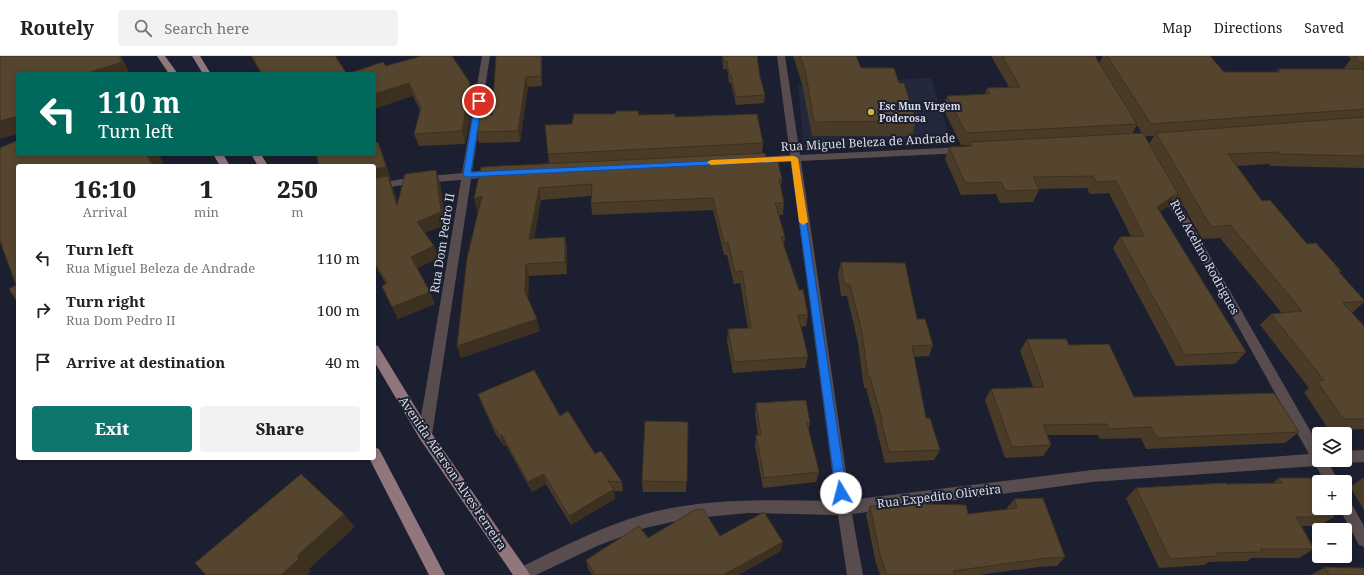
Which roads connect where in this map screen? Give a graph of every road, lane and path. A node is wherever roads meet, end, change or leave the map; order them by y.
1 (161, 56) edge
2 (196, 56) edge
3 (486, 56) edge
4 (781, 56) edge
5 (173, 72) edge
6 (206, 72) edge
7 (975, 149) edge
8 (794, 158) junction
9 (749, 160) edge
10 (505, 173) edge
11 (466, 175) junction
12 (376, 188) edge
13 (1167, 190) edge
14 (376, 353) edge
15 (425, 435) junction
16 (1312, 448) edge
17 (1364, 456) edge
18 (376, 457) edge
19 (1352, 457) edge
20 (1312, 460) edge
21 (844, 508) junction
22 (1350, 515) edge
23 (1364, 540) edge
24 (437, 575) edge
25 (522, 575) edge
26 (854, 575) edge

1 - 5 main road
2 - 6 main road
3 - 11 street, Rua Dom Pedro II
4 - 8 street
7 - 8 street, Rua Miguel Beleza de Andrade
8 - 9 street, Rua Miguel Beleza de Andrade
8 - 21 street
10 - 11 street
11 - 12 street
11 - 15 street, Rua Dom Pedro II
13 - 16 street, Rua Acelino Rodrigues
14 - 15 main road, Avenida Aderson Alves Ferreira
15 - 25 main road, Avenida Aderson Alves Ferreira
17 - 19 street
18 - 24 main road
20 - 21 street, Rua Expedito Oliveira
21 - 25 street, Rua Expedito Oliveira
21 - 26 street
22 - 23 street

